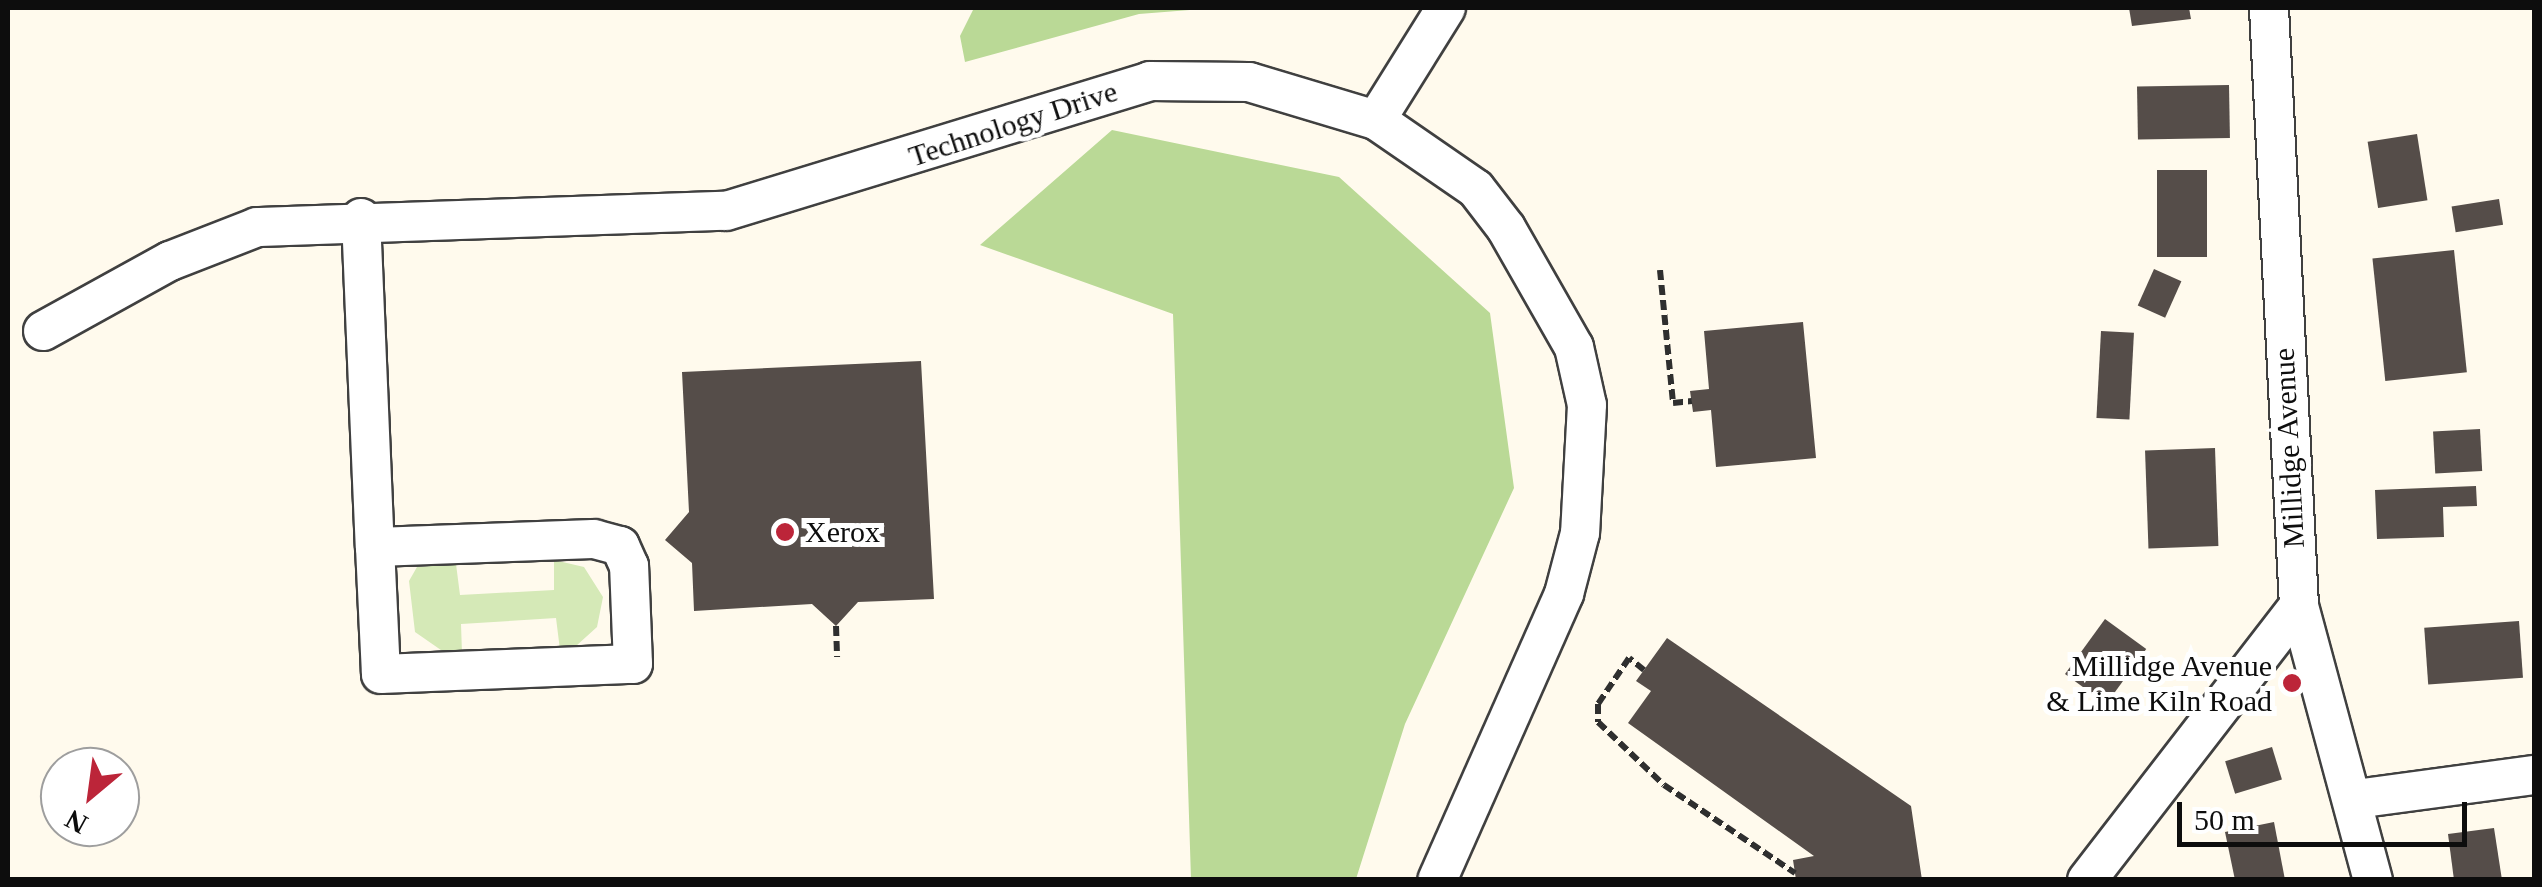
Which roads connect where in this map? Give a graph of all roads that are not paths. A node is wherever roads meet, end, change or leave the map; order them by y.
1 (1446, 8) edge
2 (2270, 8) edge
3 (1376, 120) junction
4 (361, 218) junction
5 (43, 331) dead end
6 (375, 547) junction
7 (2299, 606) junction
8 (2534, 775) edge
9 (2356, 799) junction
10 (1437, 880) edge
11 (2087, 880) edge
12 (2373, 880) edge

1 - 3 street
2 - 7 street, Millidge Avenue
3 - 4 street, Technology Drive
3 - 10 street, Technology Drive
4 - 5 street, Technology Drive
4 - 6 street
6 - 6 street
7 - 9 street, Millidge Avenue
7 - 11 street
8 - 9 street
9 - 12 street, Millidge Avenue

